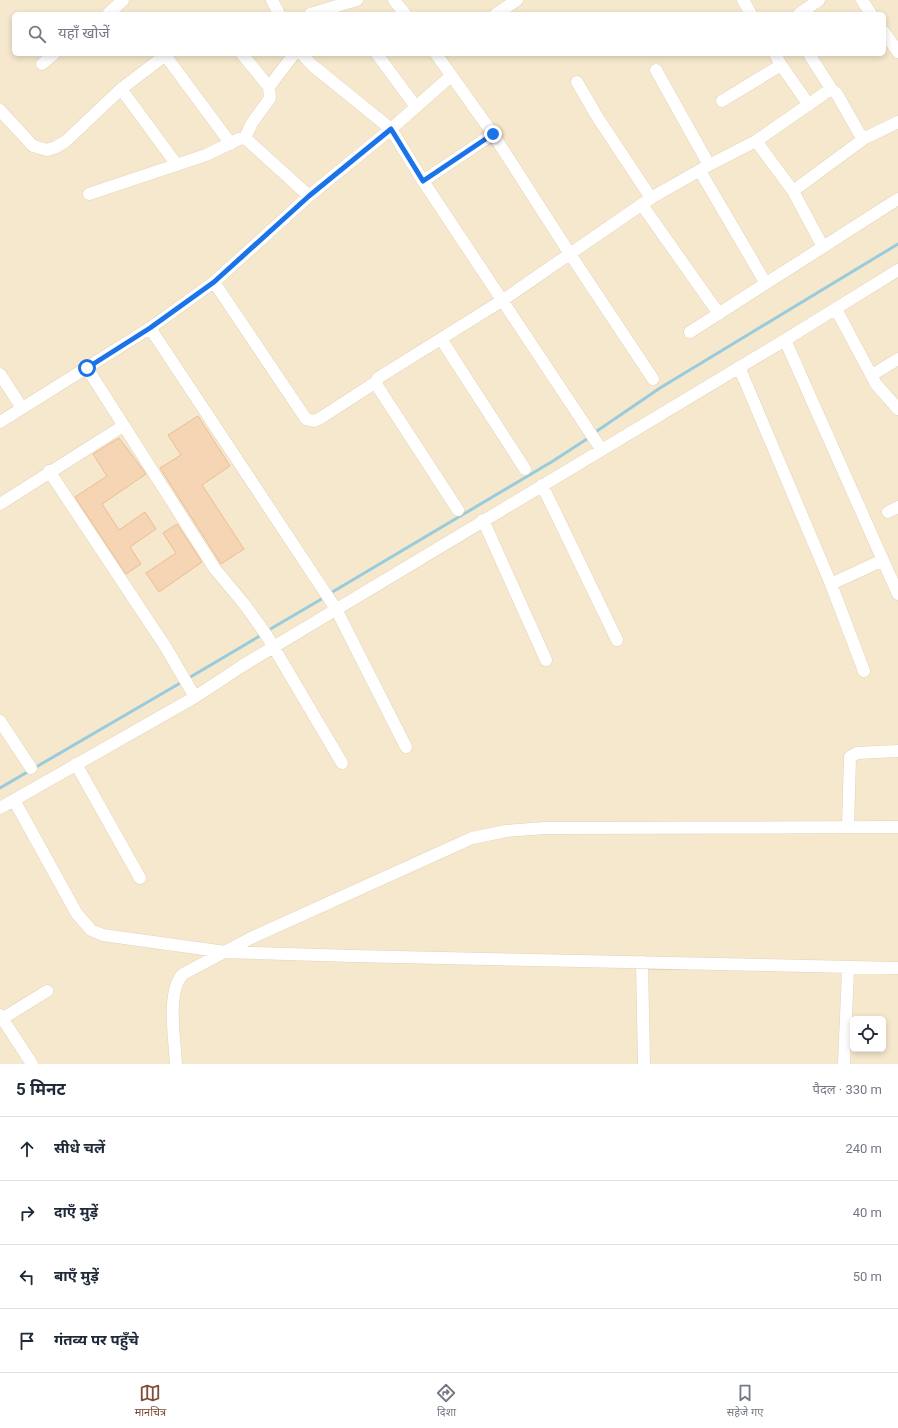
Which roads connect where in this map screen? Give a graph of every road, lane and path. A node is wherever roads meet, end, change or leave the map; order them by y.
1 (123, 0) edge
2 (272, 0) edge
3 (357, 0) edge
4 (394, 0) edge
5 (517, 0) edge
6 (743, 0) edge
7 (819, 0) edge
8 (345, 9) edge
9 (110, 12) edge
10 (278, 12) edge
11 (324, 12) edge
12 (403, 12) edge
13 (499, 12) edge
14 (750, 12) edge
15 (802, 12) edge
16 (886, 35) edge
17 (898, 52) edge
18 (52, 56) edge
19 (244, 56) edge
20 (292, 56) edge
21 (304, 56) edge
22 (379, 56) edge
23 (437, 56) edge
24 (810, 56) edge
25 (778, 59) edge
26 (42, 64) dead end
27 (656, 70) dead end
28 (450, 76) junction
29 (577, 82) dead end
30 (269, 87) junction
31 (121, 89) junction
32 (832, 90) junction
33 (722, 101) dead end
34 (809, 105) junction
35 (416, 107) junction
36 (0, 110) edge
37 (898, 122) edge
38 (391, 129) junction
39 (493, 134) junction
40 (245, 138) junction
41 (865, 138) junction
42 (756, 141) junction
43 (230, 144) junction
44 (177, 165) junction
45 (704, 168) junction
46 (423, 181) junction
47 (793, 191) junction
48 (89, 194) dead end
49 (309, 196) junction
50 (898, 199) edge
51 (646, 202) junction
52 (822, 246) junction
53 (570, 254) junction
54 (898, 270) edge
55 (214, 282) junction
56 (765, 282) junction
57 (503, 300) junction
58 (836, 309) junction
59 (719, 314) junction
60 (150, 328) junction
61 (690, 332) dead end
62 (441, 339) junction
63 (785, 340) junction
64 (898, 359) edge
65 (739, 367) junction
66 (87, 368) junction
67 (0, 374) edge
68 (872, 375) junction
69 (653, 379) dead end
70 (376, 382) junction
71 (22, 408) junction
72 (898, 409) edge
73 (0, 422) edge
74 (123, 426) junction
75 (599, 446) junction
76 (525, 469) dead end
77 (49, 471) junction
78 (542, 485) junction
79 (0, 504) edge
80 (458, 510) dead end
81 (483, 520) junction
82 (883, 560) junction
83 (831, 584) junction
84 (898, 594) edge
85 (331, 601) junction
86 (617, 640) dead end
87 (274, 646) junction
88 (546, 660) dead end
89 (864, 670) dead end
90 (189, 687) junction
91 (0, 721) edge
92 (406, 747) dead end
93 (898, 751) edge
94 (76, 764) junction
95 (342, 764) dead end
96 (31, 768) dead end
97 (14, 800) junction
98 (0, 808) edge
99 (848, 827) junction
100 (898, 827) edge
101 (140, 878) dead end
102 (225, 952) junction
103 (642, 962) junction
104 (848, 968) junction
105 (898, 968) edge
106 (47, 991) dead end
107 (1, 1018) edge
108 (32, 1064) edge
109 (176, 1064) edge
110 (644, 1064) edge
111 (844, 1064) edge

1 - 9 street
2 - 10 street
3 - 8 street
4 - 12 street
5 - 13 street
6 - 14 street
7 - 15 street
8 - 11 street
16 - 17 street
18 - 26 street
19 - 30 street
20 - 30 street
21 - 38 street
22 - 35 street
23 - 28 street
24 - 32 street
25 - 33 street
25 - 34 street
27 - 45 street
28 - 35 street
28 - 39 street
29 - 51 street
30 - 40 street
31 - 36 street
31 - 43 street
31 - 44 street
32 - 34 street
32 - 41 street
34 - 42 street
35 - 38 street
37 - 41 street
38 - 46 street
38 - 49 street
39 - 46 street
39 - 53 street
40 - 43 street
40 - 49 street
41 - 47 street
42 - 45 street
42 - 47 street
43 - 44 street
44 - 48 street
45 - 51 street
45 - 56 street
46 - 57 street
47 - 52 street
49 - 55 street
50 - 52 street
51 - 53 street
51 - 59 street
52 - 56 street
53 - 57 street
53 - 69 street
54 - 58 street
55 - 60 street
55 - 70 street
56 - 59 street
57 - 62 street
57 - 75 street
58 - 63 street
58 - 68 street
59 - 61 street
60 - 66 street
60 - 85 street
62 - 70 street
62 - 76 street
63 - 65 street
63 - 82 street
64 - 68 street
65 - 75 street
65 - 83 street
66 - 71 street
66 - 74 street
67 - 71 street
68 - 72 street
70 - 80 street
71 - 73 street
74 - 77 street
74 - 87 street
75 - 78 street
77 - 79 street
77 - 90 street
78 - 81 street
78 - 86 street
81 - 85 street
81 - 88 street
82 - 83 street
82 - 84 street
83 - 89 street
85 - 87 street
85 - 92 street
87 - 90 street
87 - 95 street
90 - 94 street
91 - 96 street
93 - 99 street
94 - 97 street
94 - 101 street
97 - 98 street
97 - 102 street
99 - 100 street
99 - 102 street
102 - 103 street
102 - 109 street
103 - 104 street
103 - 110 street
104 - 105 street
104 - 111 street
106 - 107 street
107 - 108 street

